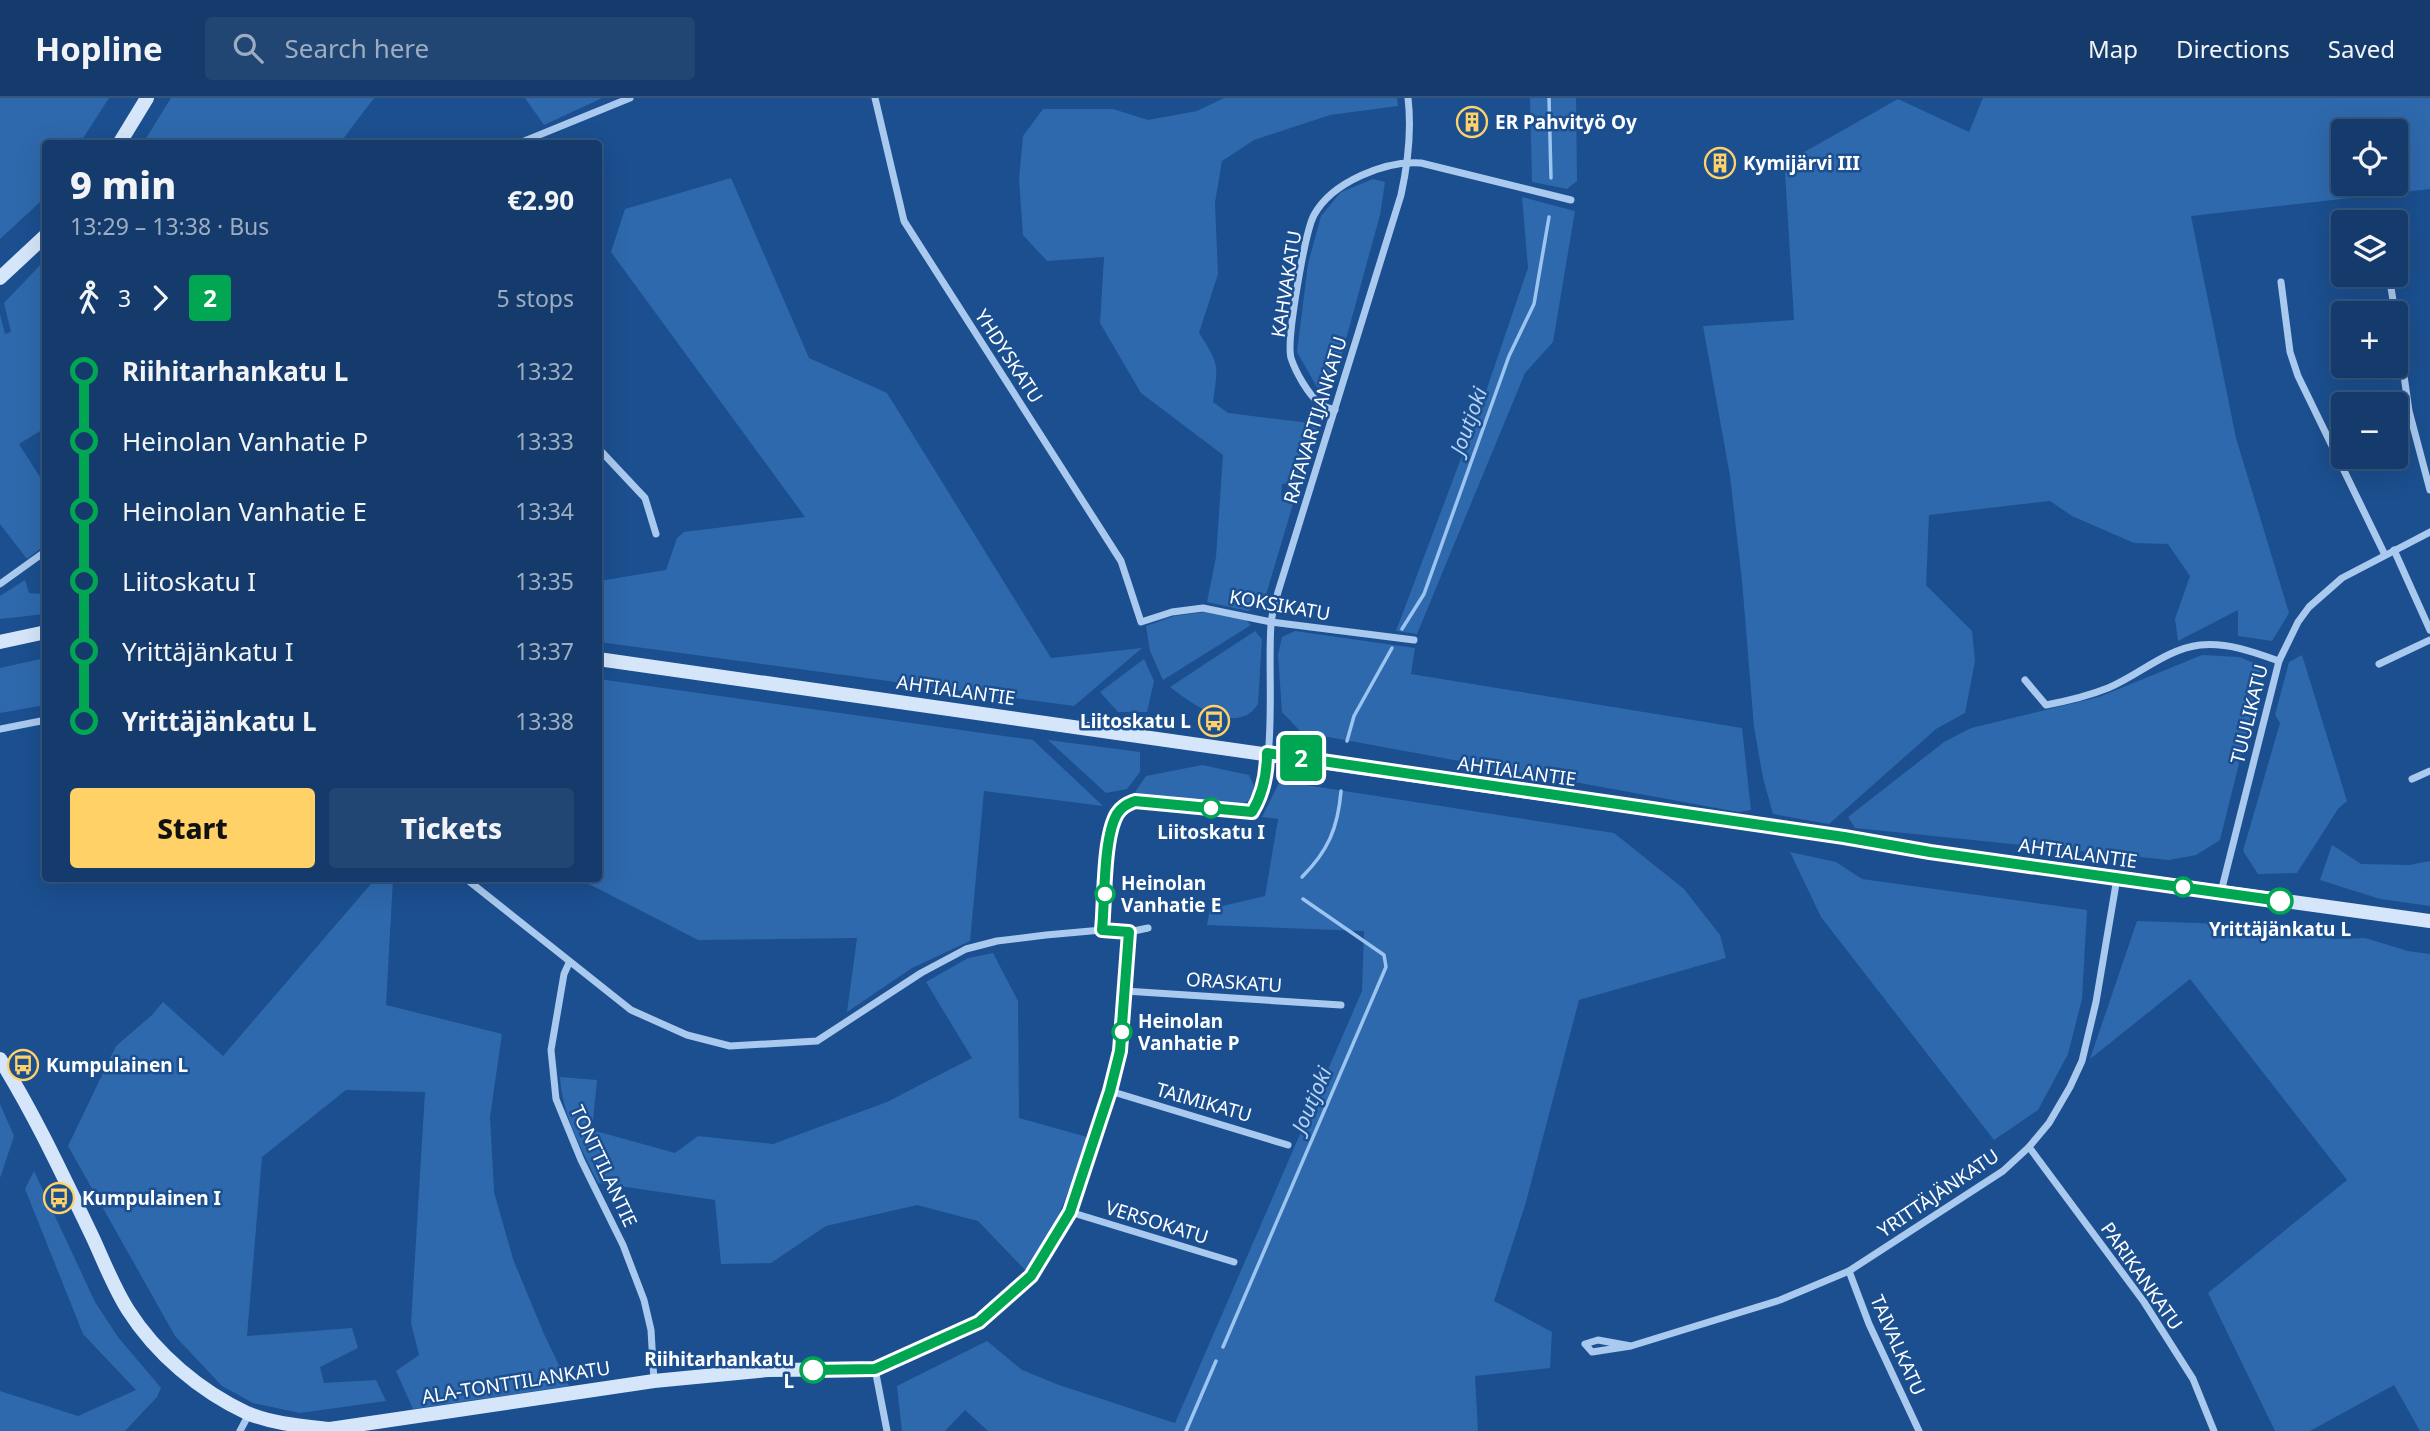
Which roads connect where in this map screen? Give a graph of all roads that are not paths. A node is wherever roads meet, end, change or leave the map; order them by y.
1 (147, 98) edge
2 (629, 98) edge
3 (874, 98) edge
4 (1408, 98) edge
5 (121, 140) edge
6 (527, 140) edge
7 (1408, 162) junction
8 (1571, 200) dead end
9 (42, 239) edge
10 (0, 278) edge
11 (2280, 282) dead end
12 (2404, 378) edge
13 (1335, 410) junction
14 (602, 452) edge
15 (2430, 490) edge
16 (2430, 531) edge
17 (656, 534) dead end
18 (2394, 550) junction
19 (42, 554) edge
20 (2385, 555) junction
21 (0, 584) edge
22 (1141, 622) joint
23 (1271, 622) junction
24 (2430, 630) edge
25 (42, 633) edge
26 (1414, 640) dead end
27 (2430, 640) edge
28 (0, 642) edge
29 (602, 660) edge
30 (2279, 661) junction
31 (2379, 664) dead end
32 (2025, 680) dead end
33 (42, 721) edge
34 (0, 729) edge
35 (1267, 753) junction
36 (2430, 771) edge
37 (2412, 779) dead end
38 (2117, 878) junction
39 (470, 882) edge
40 (2221, 893) junction
41 (2430, 921) edge
42 (1149, 928) dead end
43 (1102, 930) junction
44 (1129, 932) junction
45 (569, 963) junction
46 (1125, 991) junction
47 (1341, 1004) dead end
48 (0, 1059) edge
49 (1110, 1091) junction
50 (1288, 1146) dead end
51 (2029, 1147) junction
52 (1070, 1212) junction
53 (1234, 1262) dead end
54 (1849, 1271) junction
55 (1631, 1346) junction
56 (875, 1369) junction
57 (654, 1381) junction
58 (249, 1413) junction
59 (240, 1431) edge
60 (887, 1431) edge
61 (1919, 1431) edge
62 (2214, 1431) edge

1 - 5 main road
2 - 6 street
3 - 22 street, YHDYSKATU
4 - 7 street, RATAVARTIJANKATU
7 - 8 street, KAHVAKATU
7 - 13 street, RATAVARTIJANKATU
7 - 13 street, KAHVAKATU
9 - 10 main road
11 - 20 street
12 - 15 street
13 - 23 street, RATAVARTIJANKATU
14 - 17 street
16 - 18 street, TUULIKATU
18 - 20 street, TUULIKATU
18 - 24 street
19 - 21 street
20 - 30 street, TUULIKATU
22 - 23 street, KOKSIKATU
23 - 26 street, KOKSIKATU
23 - 35 street, RATAVARTIJANKATU
25 - 28 main road
27 - 31 street
29 - 35 main road, AHTIALANTIE
30 - 32 street
30 - 40 street, TUULIKATU
33 - 34 street
35 - 38 main road, AHTIALANTIE
35 - 43 street, RATAVARTIJANKATU
36 - 37 street
38 - 40 main road, AHTIALANTIE
38 - 51 street, YRITTÄJÄNKATU
39 - 45 street
40 - 41 main road, AHTIALANTIE
42 - 44 street
43 - 44 street
43 - 45 street
44 - 46 main road, ALA-TONTTILANKATU
45 - 57 street, TONTTILANTIE
46 - 47 street, ORASKATU
46 - 49 main road, ALA-TONTTILANKATU
48 - 58 main road, ALA-TONTTILANKATU
49 - 50 street, TAIMIKATU
49 - 52 main road, ALA-TONTTILANKATU
51 - 54 street, YRITTÄJÄNKATU
51 - 62 street, PARIKANKATU
52 - 53 street, VERSOKATU
52 - 56 main road, ALA-TONTTILANKATU
54 - 55 street, YRITTÄJÄNKATU
54 - 61 street, TAIVALKATU
55 - 55 street, YRITTÄJÄNKATU
56 - 57 main road, ALA-TONTTILANKATU
56 - 60 street
57 - 58 main road, ALA-TONTTILANKATU
58 - 59 street

